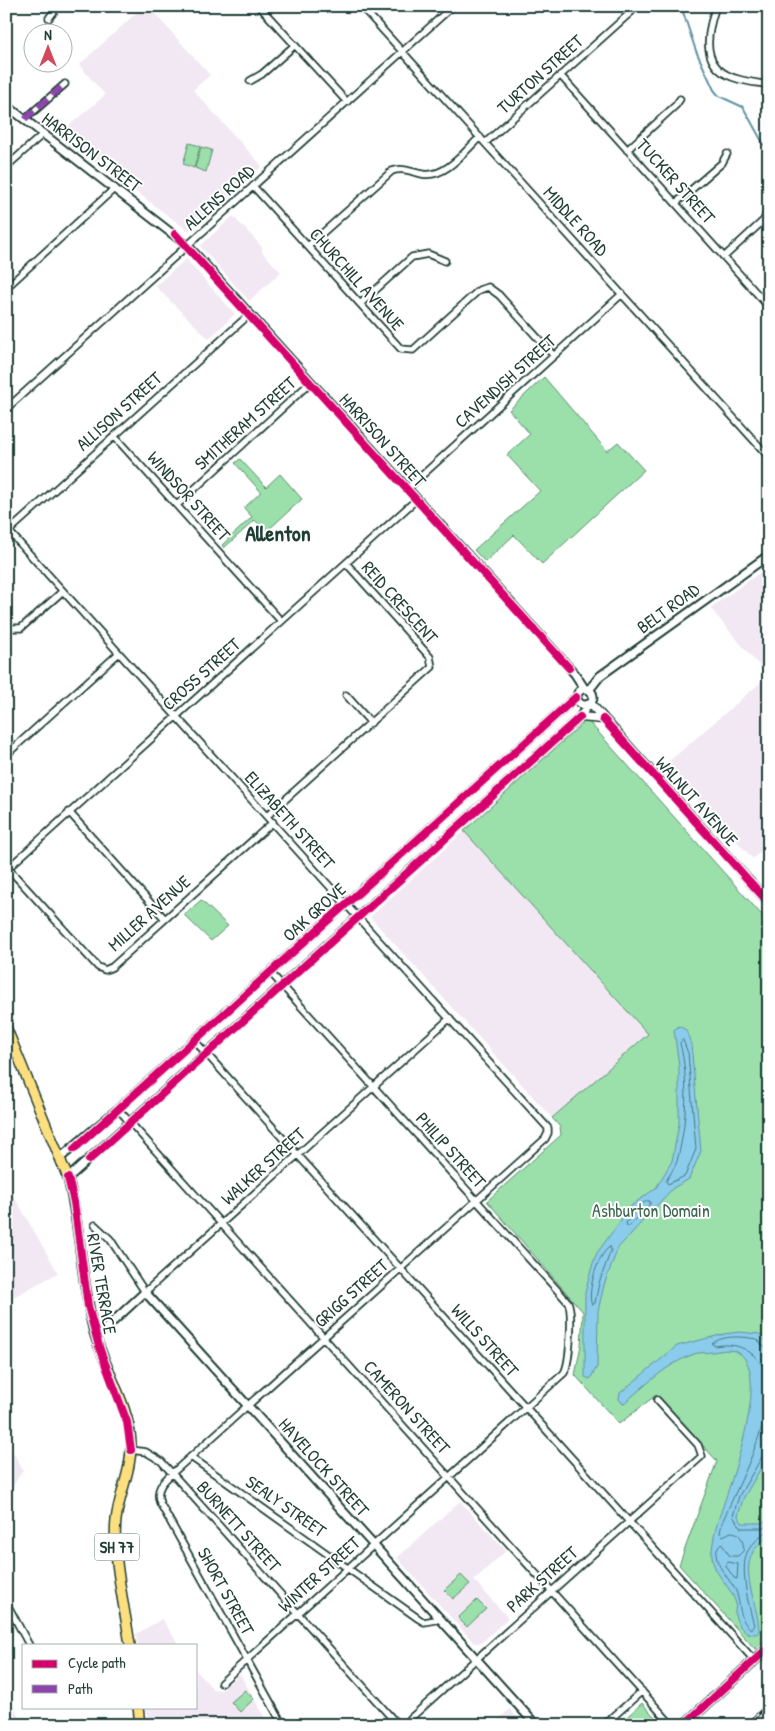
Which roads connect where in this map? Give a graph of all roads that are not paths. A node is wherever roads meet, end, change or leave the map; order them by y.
1 (58, 6) edge
2 (259, 6) edge
3 (361, 6) edge
4 (453, 6) edge
5 (624, 6) edge
6 (637, 6) edge
7 (716, 6) edge
8 (630, 13) junction
9 (49, 18) dead end
10 (295, 45) junction
11 (403, 52) junction
12 (560, 76) junction
13 (250, 81) dead end
14 (65, 84) dead end
15 (769, 85) edge
16 (680, 99) dead end
17 (347, 102) junction
18 (6, 105) edge
19 (25, 119) junction
20 (43, 134) junction
21 (480, 137) junction
22 (485, 143) junction
23 (627, 150) junction
24 (727, 154) dead end
25 (6, 167) edge
26 (253, 186) junction
27 (115, 188) junction
28 (676, 203) junction
29 (769, 206) edge
30 (766, 219) edge
31 (188, 246) junction
32 (308, 246) junction
33 (724, 257) junction
34 (445, 261) dead end
35 (6, 288) edge
36 (622, 294) junction
37 (360, 304) junction
38 (769, 307) edge
39 (250, 314) junction
40 (554, 356) junction
41 (311, 382) junction
42 (6, 409) edge
43 (114, 436) junction
44 (769, 457) edge
45 (407, 489) junction
46 (417, 499) junction
47 (177, 505) junction
48 (8, 529) edge
49 (769, 555) edge
50 (346, 564) junction
51 (63, 591) junction
52 (281, 621) junction
53 (14, 628) dead end
54 (120, 653) junction
55 (587, 689) junction
56 (346, 695) dead end
57 (576, 697) junction
58 (589, 704) junction
59 (177, 716) junction
60 (580, 717) junction
61 (603, 719) junction
62 (370, 722) junction
63 (6, 755) edge
64 (69, 812) junction
65 (267, 816) junction
66 (273, 822) junction
67 (7, 869) edge
68 (346, 903) junction
69 (769, 903) edge
70 (359, 917) junction
71 (166, 919) junction
72 (270, 972) junction
73 (282, 985) junction
74 (450, 1018) junction
75 (6, 1027) edge
76 (194, 1040) junction
77 (206, 1053) junction
78 (374, 1086) junction
79 (118, 1109) junction
80 (130, 1123) junction
81 (548, 1133) joint
82 (298, 1155) junction
83 (60, 1158) junction
84 (68, 1178) junction
85 (476, 1200) junction
86 (221, 1224) junction
87 (96, 1225) dead end
88 (400, 1269) junction
89 (145, 1292) junction
90 (95, 1333) junction
91 (324, 1337) junction
92 (567, 1365) joint
93 (657, 1400) dead end
94 (248, 1406) junction
95 (526, 1408) junction
96 (131, 1450) junction
97 (190, 1457) junction
98 (172, 1474) junction
99 (450, 1476) junction
100 (628, 1522) junction
101 (374, 1545) junction
102 (348, 1568) junction
103 (552, 1590) junction
104 (6, 1602) edge
105 (298, 1613) junction
106 (440, 1619) junction
107 (28, 1644) edge
108 (130, 1644) edge
109 (769, 1647) edge
110 (247, 1659) junction
111 (476, 1659) junction
112 (754, 1660) junction
113 (221, 1682) dead end
114 (642, 1691) junction
115 (138, 1708) edge
116 (140, 1725) edge
117 (283, 1725) edge
118 (398, 1725) edge
119 (403, 1725) edge
120 (536, 1725) edge
121 (604, 1725) edge
122 (672, 1725) edge
123 (684, 1725) edge

1 - 9 street
2 - 10 street
3 - 11 street, MIDDLE ROAD
4 - 11 street, ALLENS ROAD
5 - 8 street
6 - 8 street, TURTON STREET
7 - 15 street
8 - 12 street, TURTON STREET
10 - 13 street
10 - 17 street
11 - 17 street, ALLENS ROAD
11 - 21 street, MIDDLE ROAD
12 - 22 street, TURTON STREET
12 - 23 street, TUCKER STREET
14 - 19 street
16 - 23 street
17 - 26 street, ALLENS ROAD
18 - 19 street, HARRISON STREET
19 - 20 street, HARRISON STREET
20 - 25 street
20 - 27 street, HARRISON STREET
21 - 22 street, MIDDLE ROAD
21 - 32 street
22 - 36 street, MIDDLE ROAD
23 - 28 street, TUCKER STREET
24 - 28 street
26 - 31 street, ALLENS ROAD
26 - 32 street, CHURCHILL AVENUE
27 - 31 street, HARRISON STREET
27 - 35 street
28 - 33 street, TUCKER STREET
29 - 30 street
30 - 33 street
31 - 39 street, HARRISON STREET
31 - 42 street, ALLENS ROAD
32 - 37 street, CHURCHILL AVENUE
33 - 38 street, TUCKER STREET
34 - 37 street
36 - 40 street, CAVENDISH STREET
36 - 44 street, MIDDLE ROAD
37 - 40 street, CHURCHILL AVENUE
39 - 41 street, HARRISON STREET
39 - 43 street, ALLISON STREET
40 - 45 street, CAVENDISH STREET
41 - 45 street, HARRISON STREET
41 - 47 street, SMITHERAM STREET
43 - 47 street, WINDSOR STREET
43 - 48 street, ALLISON STREET
45 - 46 street, HARRISON STREET
46 - 50 street, CROSS STREET
46 - 55 street, HARRISON STREET
47 - 52 street, WINDSOR STREET
48 - 51 street, ELIZABETH STREET
49 - 55 street, BELT ROAD
50 - 52 street, CROSS STREET
50 - 62 street, REID CRESCENT
51 - 53 street
51 - 54 street, ELIZABETH STREET
52 - 59 street, CROSS STREET
54 - 59 street, ELIZABETH STREET
54 - 63 street
55 - 57 street
55 - 58 street
56 - 62 street
57 - 58 street
57 - 68 street, OAK GROVE
58 - 60 street, OAK GROVE
58 - 61 main road, WALNUT AVENUE
59 - 64 street, CROSS STREET
59 - 65 street, ELIZABETH STREET
60 - 61 main road
60 - 70 street, OAK GROVE
61 - 69 main road, WALNUT AVENUE
62 - 65 street, REID CRESCENT
64 - 67 street, CROSS STREET
64 - 71 street
65 - 66 street, ELIZABETH STREET
66 - 68 street, ELIZABETH STREET
66 - 71 street, MILLER AVENUE
67 - 71 street, MILLER AVENUE
68 - 70 street, ELIZABETH STREET
68 - 72 street, OAK GROVE
70 - 73 street, OAK GROVE
70 - 74 street, ELIZABETH STREET
72 - 73 street, PHILIP STREET
72 - 76 street, OAK GROVE
73 - 77 street, OAK GROVE
73 - 78 street, PHILIP STREET
74 - 78 street, WALKER STREET
74 - 81 street, ELIZABETH STREET
75 - 83 main road, SH 77
76 - 77 street, WILLS STREET
76 - 79 street, OAK GROVE
77 - 80 street, OAK GROVE
77 - 82 street, WILLS STREET
78 - 82 street, WALKER STREET
78 - 85 street, PHILIP STREET
79 - 80 street, CAMERON STREET
79 - 83 street, OAK GROVE
80 - 84 street, OAK GROVE
80 - 86 street, CAMERON STREET
81 - 85 street, GRIGG STREET
82 - 86 street, WALKER STREET
82 - 88 street, WILLS STREET
83 - 84 main road, RIVER TERRACE / SH 77
84 - 90 main road, RIVER TERRACE / SH 77
85 - 88 street, GRIGG STREET
85 - 92 street, PHILIP STREET
86 - 89 street, WALKER STREET
86 - 91 street, CAMERON STREET
87 - 89 street, HAVELOCK STREET
88 - 91 street, GRIGG STREET
88 - 95 street, WILLS STREET
89 - 90 street, WALKER STREET
89 - 94 street, HAVELOCK STREET
90 - 96 main road, RIVER TERRACE / SH 77
91 - 94 street, GRIGG STREET
91 - 99 street, CAMERON STREET
92 - 95 street, WINTER STREET
93 - 100 street, PARK STREET
94 - 97 street, GRIGG STREET
94 - 101 street, HAVELOCK STREET
95 - 99 street, WINTER STREET
95 - 100 street, WILLS STREET
96 - 98 street, BURNETT STREET
96 - 108 main road, RIVER TERRACE / SH 77
97 - 98 street, GRIGG STREET
97 - 102 street, SEALY STREET
98 - 105 street, BURNETT STREET
98 - 110 street, SHORT STREET
99 - 101 street, WINTER STREET
99 - 103 street, CAMERON STREET
100 - 103 street, PARK STREET
100 - 112 street, WILLS STREET
101 - 102 street, WINTER STREET
101 - 106 street, HAVELOCK STREET
102 - 105 street, WINTER STREET
102 - 106 street, SEALY STREET
103 - 111 street, PARK STREET
103 - 114 street, CAMERON STREET
104 - 107 street
105 - 110 street, WINTER STREET
105 - 118 street, BURNETT STREET
106 - 111 street, HAVELOCK STREET
109 - 112 main road
110 - 113 street, WINTER STREET
110 - 117 street, SHORT STREET
111 - 119 street, PARK STREET
111 - 120 street, HAVELOCK STREET
112 - 123 main road
114 - 121 street
114 - 122 street, CAMERON STREET
115 - 116 main road

